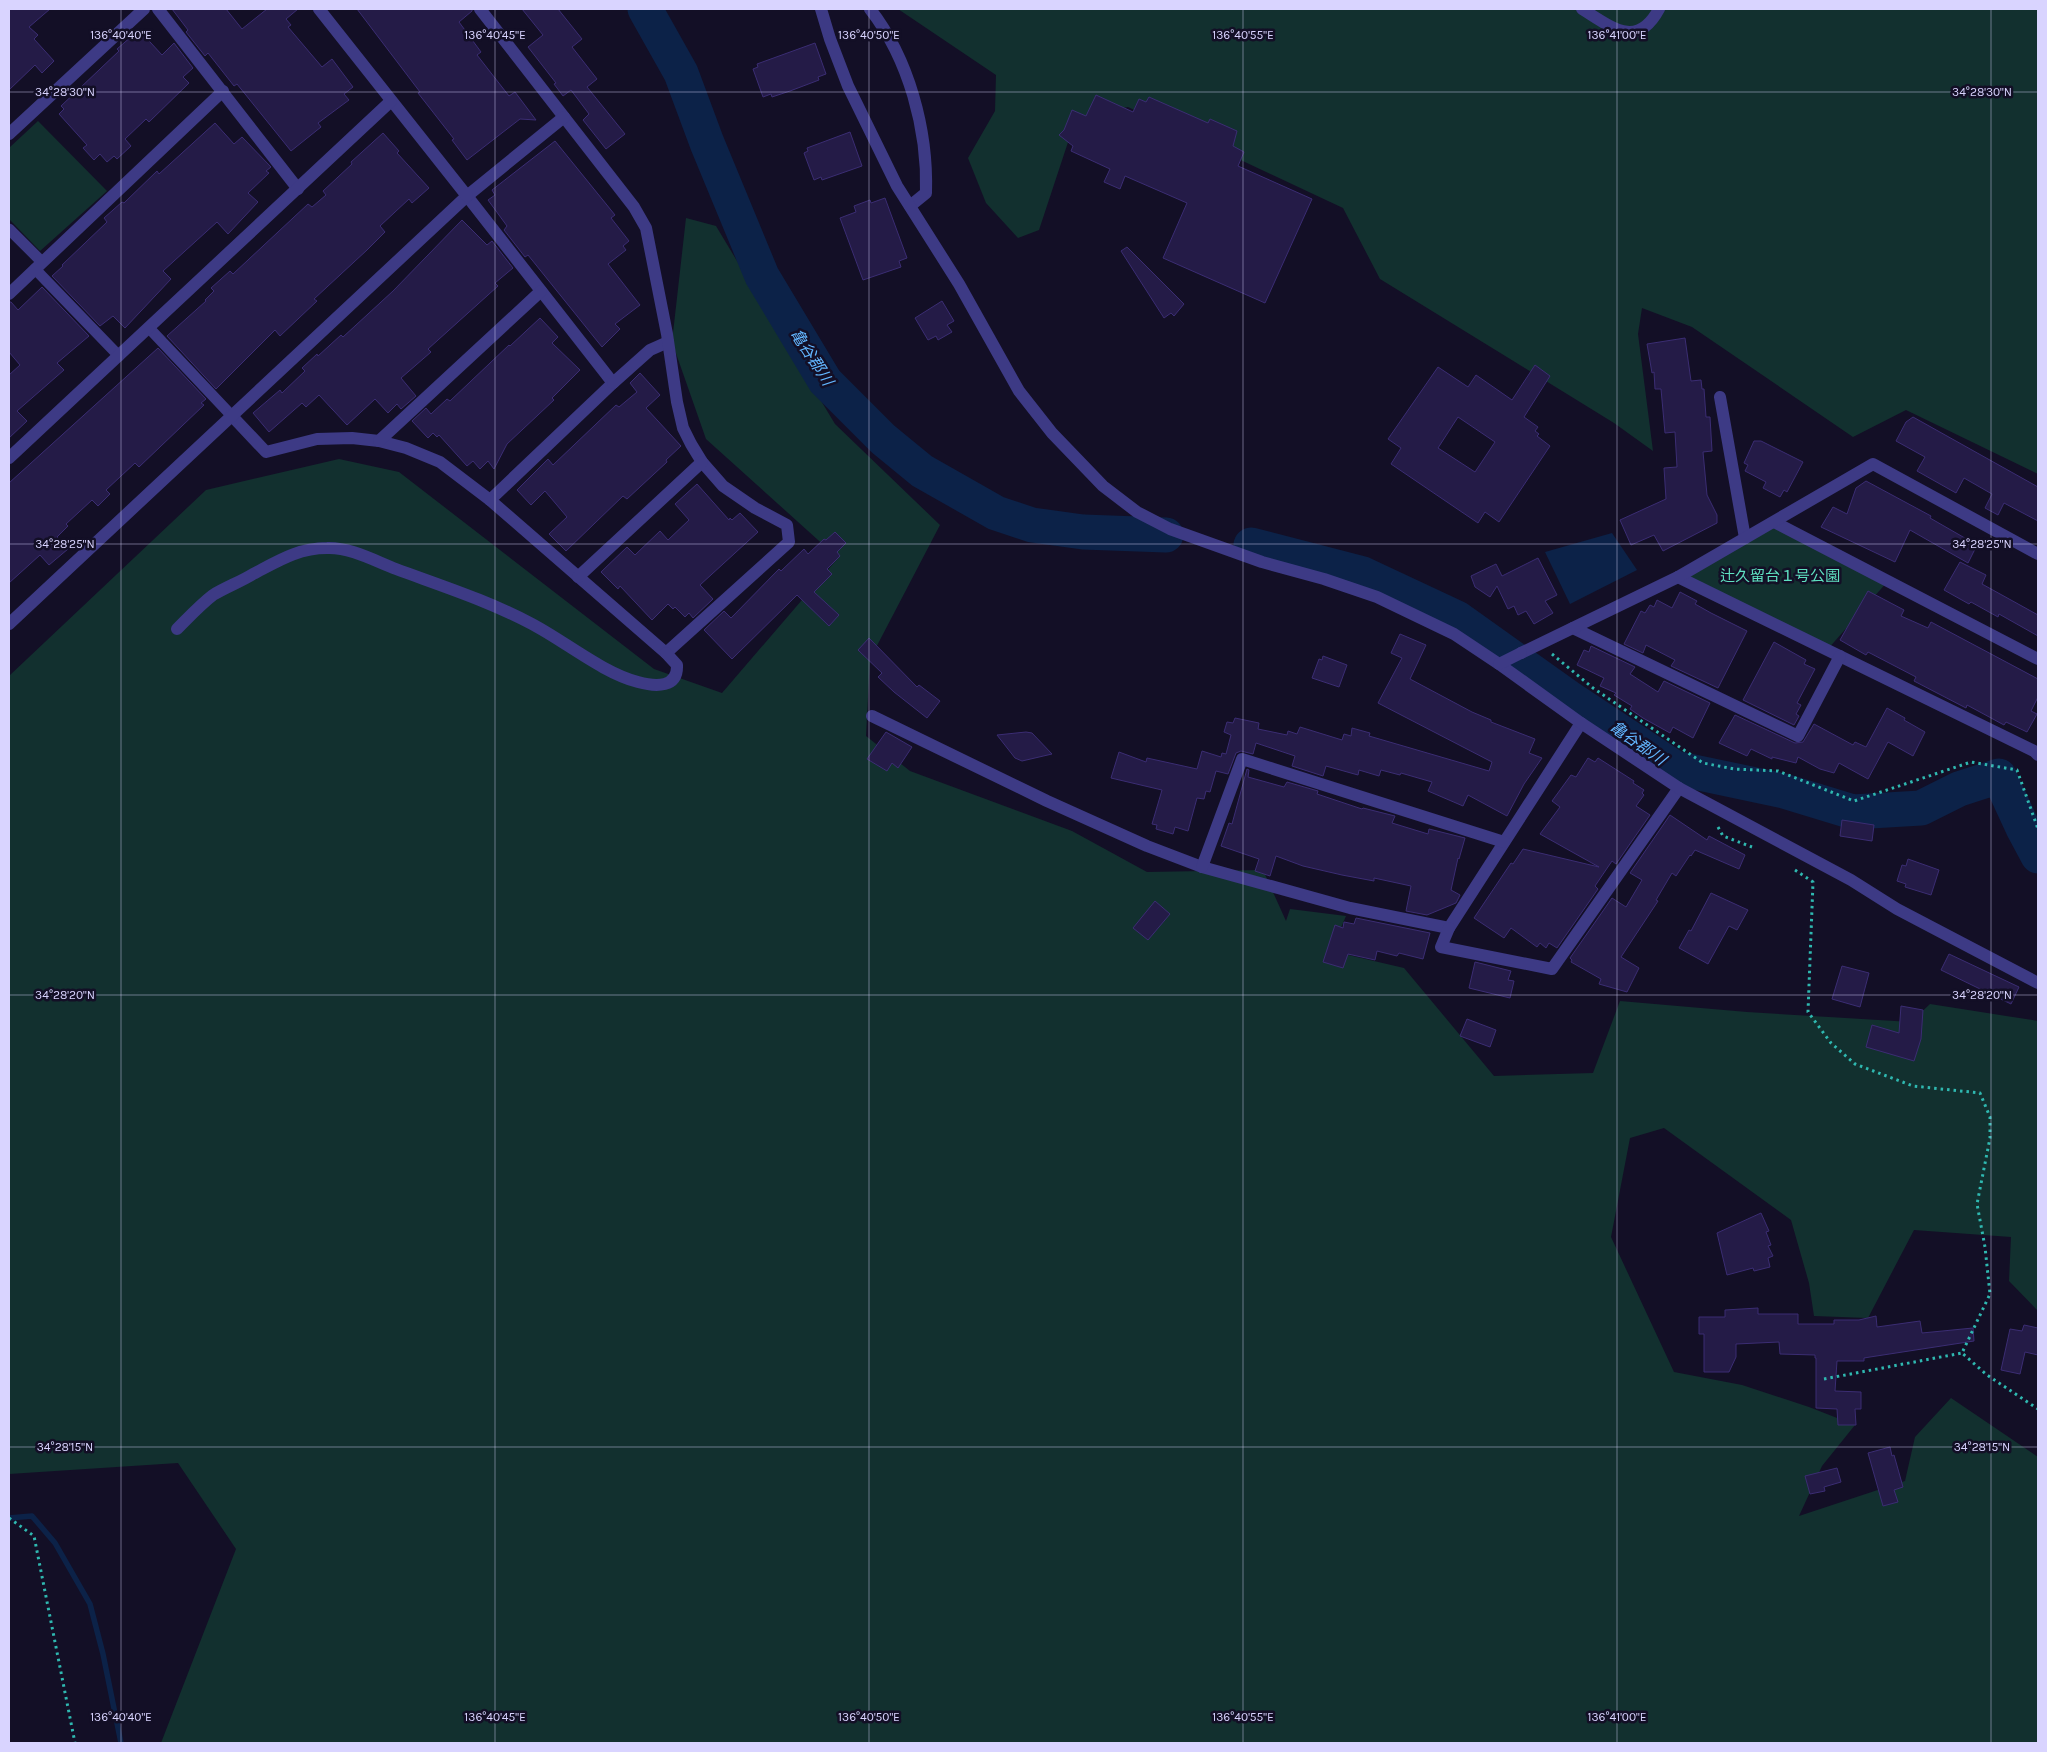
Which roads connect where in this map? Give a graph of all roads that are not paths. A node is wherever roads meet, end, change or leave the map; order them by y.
1 (144, 9) edge
2 (158, 9) edge
3 (319, 9) edge
4 (480, 9) edge
5 (822, 9) edge
6 (870, 9) edge
7 (1582, 9) edge
8 (1659, 9) edge
9 (223, 91) junction
10 (391, 101) junction
11 (564, 117) junction
12 (9, 134) edge
13 (298, 189) junction
14 (467, 196) junction
15 (910, 206) junction
16 (9, 229) edge
17 (38, 266) junction
18 (541, 291) junction
19 (9, 294) edge
20 (149, 328) junction
21 (668, 342) junction
22 (119, 356) junction
23 (613, 383) junction
24 (1720, 397) dead end
25 (231, 415) junction
26 (379, 441) junction
27 (9, 458) edge
28 (702, 462) junction
29 (490, 500) junction
30 (1774, 522) junction
31 (1745, 538) junction
32 (2038, 554) edge
33 (578, 577) junction
34 (1678, 577) junction
35 (9, 624) edge
36 (1573, 628) junction
37 (177, 629) dead end
38 (666, 652) junction
39 (1840, 656) junction
40 (2038, 659) edge
41 (1499, 664) junction
42 (872, 716) dead end
43 (1581, 723) junction
44 (2037, 750) edge
45 (1679, 788) junction
46 (1504, 842) junction
47 (1202, 867) junction
48 (1449, 928) junction
49 (2038, 983) edge

1 - 12 street
2 - 9 street
3 - 10 street
4 - 11 street
5 - 15 street
6 - 15 street
7 - 8 street
9 - 13 street
9 - 17 street
10 - 13 street
10 - 14 street
11 - 14 street
11 - 21 street
13 - 20 street
14 - 18 street
14 - 25 street
15 - 41 street
16 - 17 lane
17 - 19 street
17 - 22 lane
18 - 23 street
18 - 26 street
20 - 22 street
20 - 25 lane
21 - 23 street
21 - 28 street
22 - 27 street
23 - 29 street
24 - 31 street
25 - 26 street
25 - 35 street
26 - 29 street
28 - 33 street
28 - 38 street
29 - 33 street
30 - 31 street
30 - 32 street
30 - 40 street
31 - 34 street
33 - 38 street
34 - 36 street
34 - 39 street
36 - 39 street
36 - 41 street
37 - 38 street
39 - 44 street
41 - 43 street
42 - 47 street
43 - 45 street
43 - 46 street
45 - 48 street
45 - 49 street
46 - 47 street
46 - 48 street
47 - 48 street

